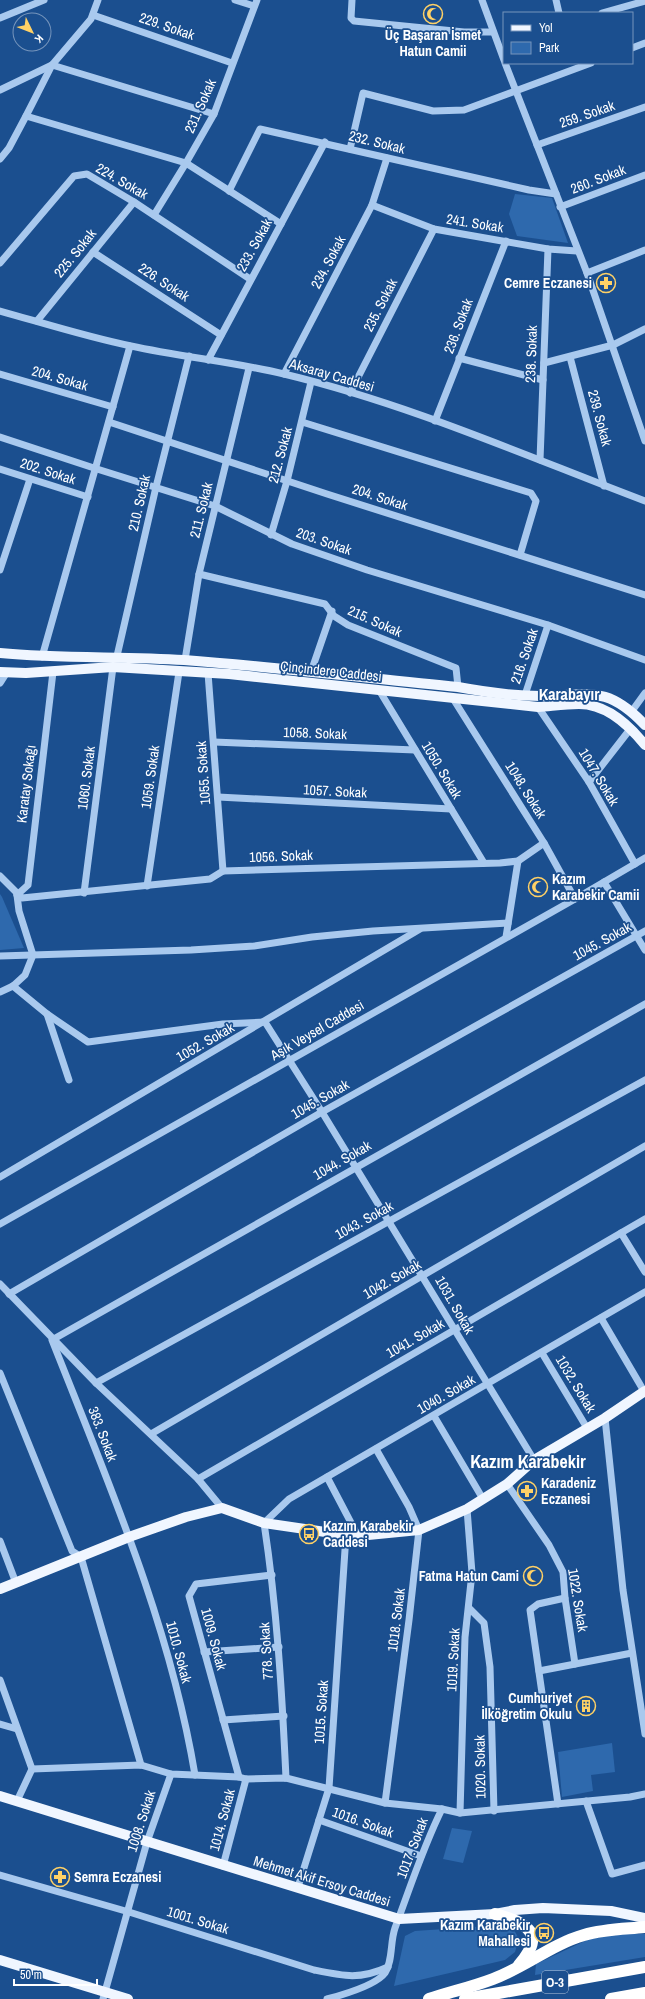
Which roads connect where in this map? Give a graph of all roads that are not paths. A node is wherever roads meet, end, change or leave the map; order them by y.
1 (44, 0) edge
2 (98, 0) edge
3 (235, 0) edge
4 (352, 0) edge
5 (482, 0) edge
6 (556, 0) edge
7 (645, 1) edge
8 (256, 3) edge
9 (559, 12) edge
10 (606, 12) edge
11 (93, 14) junction
12 (0, 18) edge
13 (492, 32) junction
14 (645, 43) edge
15 (501, 44) edge
16 (633, 48) edge
17 (232, 63) junction
18 (506, 64) edge
19 (588, 64) edge
20 (52, 65) junction
21 (0, 90) edge
22 (517, 91) junction
23 (645, 107) edge
24 (214, 114) junction
25 (26, 116) junction
26 (324, 142) junction
27 (537, 145) junction
28 (350, 149) junction
29 (387, 158) junction
30 (0, 159) edge
31 (186, 163) junction
32 (645, 175) edge
33 (229, 191) junction
34 (556, 194) junction
35 (134, 202) junction
36 (372, 205) junction
37 (560, 207) junction
38 (154, 215) junction
39 (281, 224) junction
40 (434, 229) junction
41 (506, 241) junction
42 (548, 249) junction
43 (645, 250) edge
44 (577, 251) junction
45 (93, 252) junction
46 (0, 263) edge
47 (587, 273) junction
48 (250, 279) junction
49 (0, 311) edge
50 (36, 321) junction
51 (645, 329) edge
52 (221, 334) junction
53 (613, 345) junction
54 (130, 346) junction
55 (188, 356) junction
56 (570, 357) junction
57 (459, 358) junction
58 (208, 360) junction
59 (544, 363) junction
60 (249, 368) junction
61 (0, 374) edge
62 (284, 374) junction
63 (543, 380) junction
64 (312, 382) junction
65 (350, 393) junction
66 (113, 407) junction
67 (435, 421) junction
68 (109, 422) junction
69 (302, 422) junction
70 (0, 437) edge
71 (645, 440) edge
72 (167, 442) junction
73 (227, 460) junction
74 (540, 460) junction
75 (0, 469) edge
76 (96, 469) junction
77 (30, 479) junction
78 (287, 481) junction
79 (156, 486) junction
80 (604, 486) junction
81 (88, 497) junction
82 (645, 501) edge
83 (215, 506) junction
84 (271, 535) junction
85 (520, 555) junction
86 (0, 570) edge
87 (199, 574) junction
88 (645, 595) edge
89 (332, 611) junction
90 (548, 625) junction
91 (0, 653) edge
92 (117, 656) junction
93 (42, 657) junction
94 (185, 660) junction
95 (645, 660) edge
96 (113, 667) junction
97 (3, 672) edge
98 (53, 672) junction
99 (179, 672) junction
100 (311, 672) junction
101 (208, 673) junction
102 (0, 683) edge
103 (458, 688) junction
104 (379, 690) junction
105 (645, 693) edge
106 (525, 695) junction
107 (452, 697) junction
108 (538, 707) junction
109 (632, 711) junction
110 (645, 725) edge
111 (631, 728) junction
112 (214, 742) junction
113 (645, 745) edge
114 (415, 750) junction
115 (589, 782) junction
116 (218, 797) junction
117 (451, 809) junction
118 (544, 843) junction
119 (645, 858) edge
120 (518, 861) junction
121 (484, 863) junction
122 (634, 864) junction
123 (223, 871) junction
124 (0, 876) edge
125 (604, 882) junction
126 (147, 886) junction
127 (84, 893) junction
128 (18, 895) junction
129 (575, 899) junction
130 (508, 924) junction
131 (422, 928) junction
132 (645, 931) edge
133 (637, 936) junction
134 (506, 937) junction
135 (645, 950) edge
136 (33, 955) junction
137 (0, 956) edge
138 (13, 986) junction
139 (0, 992) edge
140 (645, 1004) edge
141 (47, 1014) junction
142 (265, 1022) junction
143 (290, 1061) junction
144 (69, 1080) dead end
145 (645, 1080) edge
146 (322, 1112) junction
147 (645, 1146) edge
148 (356, 1166) junction
149 (0, 1177) edge
150 (645, 1219) edge
151 (388, 1222) junction
152 (0, 1224) edge
153 (621, 1233) junction
154 (645, 1272) edge
155 (423, 1276) junction
156 (0, 1284) edge
157 (645, 1292) edge
158 (9, 1294) junction
159 (601, 1318) junction
160 (455, 1330) junction
161 (52, 1340) junction
162 (542, 1353) junction
163 (0, 1373) edge
164 (96, 1383) junction
165 (487, 1385) junction
166 (645, 1392) edge
167 (434, 1416) junction
168 (605, 1418) junction
169 (587, 1428) junction
170 (151, 1434) junction
171 (376, 1449) junction
172 (534, 1460) junction
173 (327, 1477) junction
174 (198, 1479) junction
175 (507, 1484) junction
176 (483, 1499) junction
177 (222, 1508) junction
178 (467, 1509) junction
179 (264, 1523) junction
180 (419, 1530) junction
181 (346, 1535) junction
182 (358, 1536) junction
183 (129, 1537) junction
184 (0, 1541) edge
185 (81, 1557) junction
186 (272, 1574) junction
187 (16, 1583) junction
188 (0, 1589) edge
189 (565, 1598) junction
190 (470, 1609) junction
191 (279, 1647) junction
192 (204, 1652) junction
193 (632, 1653) junction
194 (575, 1664) junction
195 (539, 1671) junction
196 (0, 1680) edge
197 (284, 1716) junction
198 (223, 1720) junction
199 (0, 1724) edge
200 (17, 1729) junction
201 (645, 1734) edge
202 (141, 1765) junction
203 (32, 1769) junction
204 (171, 1774) junction
205 (195, 1775) junction
206 (239, 1777) junction
207 (286, 1778) junction
208 (246, 1779) junction
209 (329, 1788) junction
210 (645, 1794) edge
211 (0, 1796) edge
212 (17, 1801) junction
213 (586, 1801) junction
214 (385, 1803) junction
215 (558, 1804) junction
216 (442, 1809) junction
217 (494, 1811) junction
218 (460, 1814) junction
219 (319, 1820) junction
220 (147, 1842) junction
221 (421, 1856) junction
222 (645, 1865) edge
223 (223, 1866) junction
224 (0, 1875) edge
225 (298, 1887) junction
226 (128, 1912) junction
227 (495, 1914) junction
228 (645, 1918) edge
229 (399, 1919) junction
230 (645, 1927) edge
231 (0, 1960) edge
232 (388, 1967) junction
233 (645, 1967) edge
234 (516, 1969) junction
235 (645, 1993) edge
236 (104, 1996) edge
237 (128, 1999) edge
238 (327, 1999) edge
239 (429, 1999) edge
240 (465, 1999) edge
241 (611, 1999) edge

1 - 12 street
2 - 11 street
3 - 8 street
4 - 13 street
5 - 13 street
6 - 9 street
7 - 10 street
8 - 17 street, 231. Sokak
11 - 17 street, 229. Sokak
11 - 20 street
13 - 15 street
14 - 16 street
17 - 24 street, 231. Sokak
18 - 22 street
19 - 22 street
20 - 21 street
20 - 24 street
20 - 25 street
22 - 27 street
22 - 28 street
23 - 27 street, 259. Sokak
24 - 31 street, 231. Sokak
25 - 30 street
25 - 31 street
26 - 28 street, 232. Sokak
26 - 33 street, 232. Sokak
26 - 39 street, 233. Sokak
27 - 34 street
28 - 29 street, 232. Sokak
29 - 34 street, 232. Sokak
29 - 36 street, 234. Sokak
31 - 33 street
31 - 38 street, 231. Sokak
32 - 37 street, 260. Sokak
33 - 39 street
34 - 37 street
35 - 38 street, 224. Sokak
35 - 45 street, 225. Sokak
35 - 46 street, 224. Sokak
36 - 40 street, 241. Sokak
36 - 62 street, 234. Sokak
37 - 44 street
38 - 48 street, 224. Sokak
39 - 48 street, 233. Sokak
40 - 41 street, 241. Sokak
40 - 65 street, 235. Sokak
41 - 42 street, 241. Sokak
41 - 57 street, 236. Sokak
42 - 44 street, 241. Sokak
42 - 59 street, 238. Sokak
43 - 47 street
44 - 47 street
45 - 50 street, 225. Sokak
45 - 52 street, 226. Sokak
47 - 53 street
48 - 52 street, 233. Sokak
49 - 50 street, Aksaray Caddesi
50 - 54 street, Aksaray Caddesi
51 - 53 street
52 - 58 street, 233. Sokak
53 - 56 street
53 - 71 street
54 - 55 street, Aksaray Caddesi
54 - 66 street
55 - 58 street, Aksaray Caddesi
55 - 72 street, 210. Sokak
56 - 59 street
56 - 80 street, 239. Sokak
57 - 63 street
57 - 67 street, 236. Sokak
58 - 60 street, Aksaray Caddesi
59 - 63 street, 238. Sokak
60 - 62 street, Aksaray Caddesi
60 - 73 street, 211. Sokak
61 - 66 street, 204. Sokak
62 - 64 street, Aksaray Caddesi
63 - 74 street, 238. Sokak
64 - 65 street, Aksaray Caddesi
64 - 69 street, 212. Sokak
65 - 67 street, Aksaray Caddesi
66 - 68 street
67 - 74 street, Aksaray Caddesi
68 - 72 street, 204. Sokak
68 - 76 street
69 - 78 street, 212. Sokak
69 - 85 street
70 - 76 street, 203. Sokak
72 - 73 street, 204. Sokak
72 - 79 street, 210. Sokak
73 - 78 street, 204. Sokak
73 - 83 street, 211. Sokak
74 - 80 street, Aksaray Caddesi
75 - 77 street, 202. Sokak
76 - 79 street, 203. Sokak
76 - 81 street
77 - 81 street, 202. Sokak
77 - 86 street
78 - 84 street, 212. Sokak
78 - 85 street, 204. Sokak
79 - 83 street, 203. Sokak
79 - 92 street, 210. Sokak
80 - 82 street, Aksaray Caddesi
81 - 93 street
83 - 84 street, 203. Sokak
83 - 87 street, 211. Sokak
84 - 90 street, 203. Sokak
85 - 88 street, 204. Sokak
87 - 89 street, 215. Sokak
87 - 94 street, 211. Sokak
89 - 100 street
89 - 103 street, 215. Sokak
90 - 95 street, 203. Sokak
90 - 106 street, 216. Sokak
91 - 93 main road, Çinçindere Caddesi
92 - 93 main road, Çinçindere Caddesi
92 - 94 main road, Çinçindere Caddesi
94 - 99 main road
94 - 100 main road, Çinçindere Caddesi
96 - 98 main road, Çinçindere Caddesi
96 - 99 main road, Çinçindere Caddesi
96 - 127 street, 1060. Sokak
97 - 98 main road, Çinçindere Caddesi
97 - 102 street
98 - 128 street, Karatay Sokağı
99 - 101 main road, Çinçindere Caddesi
99 - 126 street, 1059. Sokak
100 - 103 main road, Çinçindere Caddesi
101 - 104 main road, Çinçindere Caddesi
101 - 112 street, 1055. Sokak
103 - 106 main road, Çinçindere Caddesi
104 - 107 main road, Çinçindere Caddesi
104 - 114 street, 1050. Sokak
105 - 109 street
106 - 109 main road, Çinçindere Caddesi
107 - 108 main road, Çinçindere Caddesi
107 - 118 street, 1048. Sokak
108 - 111 main road, Çinçindere Caddesi
108 - 115 street, 1047. Sokak
109 - 110 main road, Çinçindere Caddesi
111 - 113 main road, Çinçindere Caddesi
111 - 115 street
112 - 114 street, 1058. Sokak
112 - 116 street, 1055. Sokak
114 - 117 street, 1050. Sokak
115 - 122 street, 1047. Sokak
116 - 117 street, 1057. Sokak
116 - 123 street, 1055. Sokak
117 - 121 street, 1050. Sokak
118 - 120 street
118 - 129 street, 1048. Sokak
119 - 122 street, Aşık Veysel Caddesi
120 - 121 street, 1056. Sokak
120 - 130 street
121 - 123 street, 1056. Sokak
122 - 125 street, Aşık Veysel Caddesi
123 - 126 street, 1056. Sokak
124 - 128 street
125 - 129 street, Aşık Veysel Caddesi
125 - 133 street
126 - 127 street, 1056. Sokak
127 - 128 street, 1056. Sokak
128 - 136 street
129 - 134 street, Aşık Veysel Caddesi
130 - 131 street
130 - 134 street
131 - 136 street
131 - 142 street, 1052. Sokak
132 - 133 street, 1045. Sokak
133 - 135 street
133 - 146 street, 1045. Sokak
134 - 143 street, Aşık Veysel Caddesi
136 - 137 street
136 - 138 street
138 - 139 street
138 - 141 street
140 - 148 street, 1044. Sokak
141 - 142 street
141 - 144 street
142 - 143 street, 1031. Sokak
142 - 149 street, 1052. Sokak
143 - 146 street, 1031. Sokak
143 - 152 street, Aşık Veysel Caddesi
145 - 151 street, 1043. Sokak
146 - 148 street, 1031. Sokak
146 - 158 street, 1045. Sokak
147 - 155 street, 1042. Sokak
148 - 151 street, 1031. Sokak
148 - 161 street, 1044. Sokak
150 - 153 street, 1041. Sokak
151 - 155 street, 1031. Sokak
151 - 164 street, 1043. Sokak
153 - 154 street
153 - 160 street, 1041. Sokak
155 - 160 street, 1031. Sokak
155 - 170 street, 1042. Sokak
156 - 158 street
157 - 159 street, 1040. Sokak
158 - 161 street
159 - 162 street, 1040. Sokak
159 - 166 street
160 - 165 street, 1031. Sokak
160 - 174 street, 1041. Sokak
161 - 164 street
161 - 183 street, 383. Sokak
162 - 165 street, 1040. Sokak
162 - 169 street, 1032. Sokak
163 - 185 street
164 - 170 street
165 - 167 street, 1040. Sokak
165 - 172 street, 1031. Sokak
166 - 168 main road
167 - 171 street, 1040. Sokak
167 - 176 street
168 - 169 main road
168 - 193 street
169 - 172 main road
170 - 174 street
171 - 173 street, 1040. Sokak
171 - 180 street, 1018. Sokak
172 - 175 main road
173 - 179 street, 1040. Sokak
173 - 182 street
174 - 177 street
175 - 176 main road
175 - 189 street, 1022. Sokak
176 - 178 main road
177 - 179 main road
177 - 183 main road
178 - 180 main road
178 - 190 street, 1019. Sokak
179 - 181 main road
179 - 186 street, 778. Sokak
180 - 182 main road
180 - 214 street, 1018. Sokak
181 - 182 main road
181 - 209 street, 1015. Sokak
183 - 185 main road
183 - 205 street, 1010. Sokak
184 - 187 street
185 - 187 main road
185 - 202 street
186 - 191 street, 778. Sokak
186 - 192 street, 1009. Sokak
187 - 188 main road
189 - 194 street, 1022. Sokak
189 - 195 street
190 - 217 street, 1020. Sokak
190 - 218 street, 1019. Sokak
191 - 192 street
191 - 197 street, 778. Sokak
192 - 198 street, 1009. Sokak
193 - 194 street
193 - 201 street
194 - 195 street
195 - 215 street
196 - 200 street
197 - 198 street
197 - 207 street, 778. Sokak
198 - 206 street, 1009. Sokak
199 - 200 street
200 - 203 street
202 - 203 street
202 - 204 street
203 - 212 street
204 - 205 street
204 - 220 street, 1008. Sokak
205 - 206 street
206 - 208 street
207 - 208 street
207 - 209 street
208 - 223 street, 1014. Sokak
209 - 214 street
209 - 219 street, 1015. Sokak
210 - 213 street
211 - 212 main road, Mehmet Akif Ersoy Caddesi
212 - 220 main road, Mehmet Akif Ersoy Caddesi
213 - 215 street
213 - 222 street
214 - 216 street
215 - 217 street
216 - 218 street
216 - 221 street, 1017. Sokak
217 - 218 street
219 - 221 street, 1016. Sokak
219 - 225 street, 1015. Sokak
220 - 223 main road, Mehmet Akif Ersoy Caddesi
220 - 226 street, 1008. Sokak
221 - 229 street, 1017. Sokak
223 - 225 main road, Mehmet Akif Ersoy Caddesi
224 - 226 street, 1001. Sokak
225 - 229 main road, Mehmet Akif Ersoy Caddesi
226 - 232 street, 1001. Sokak
226 - 236 street, 1008. Sokak
227 - 228 main road, Mehmet Akif Ersoy Caddesi
227 - 229 main road, Mehmet Akif Ersoy Caddesi
227 - 234 highway
229 - 232 street, 1017. Sokak
230 - 234 highway
231 - 236 main road
232 - 238 street
233 - 240 highway, O-3
234 - 239 highway
235 - 241 highway
236 - 237 main road

